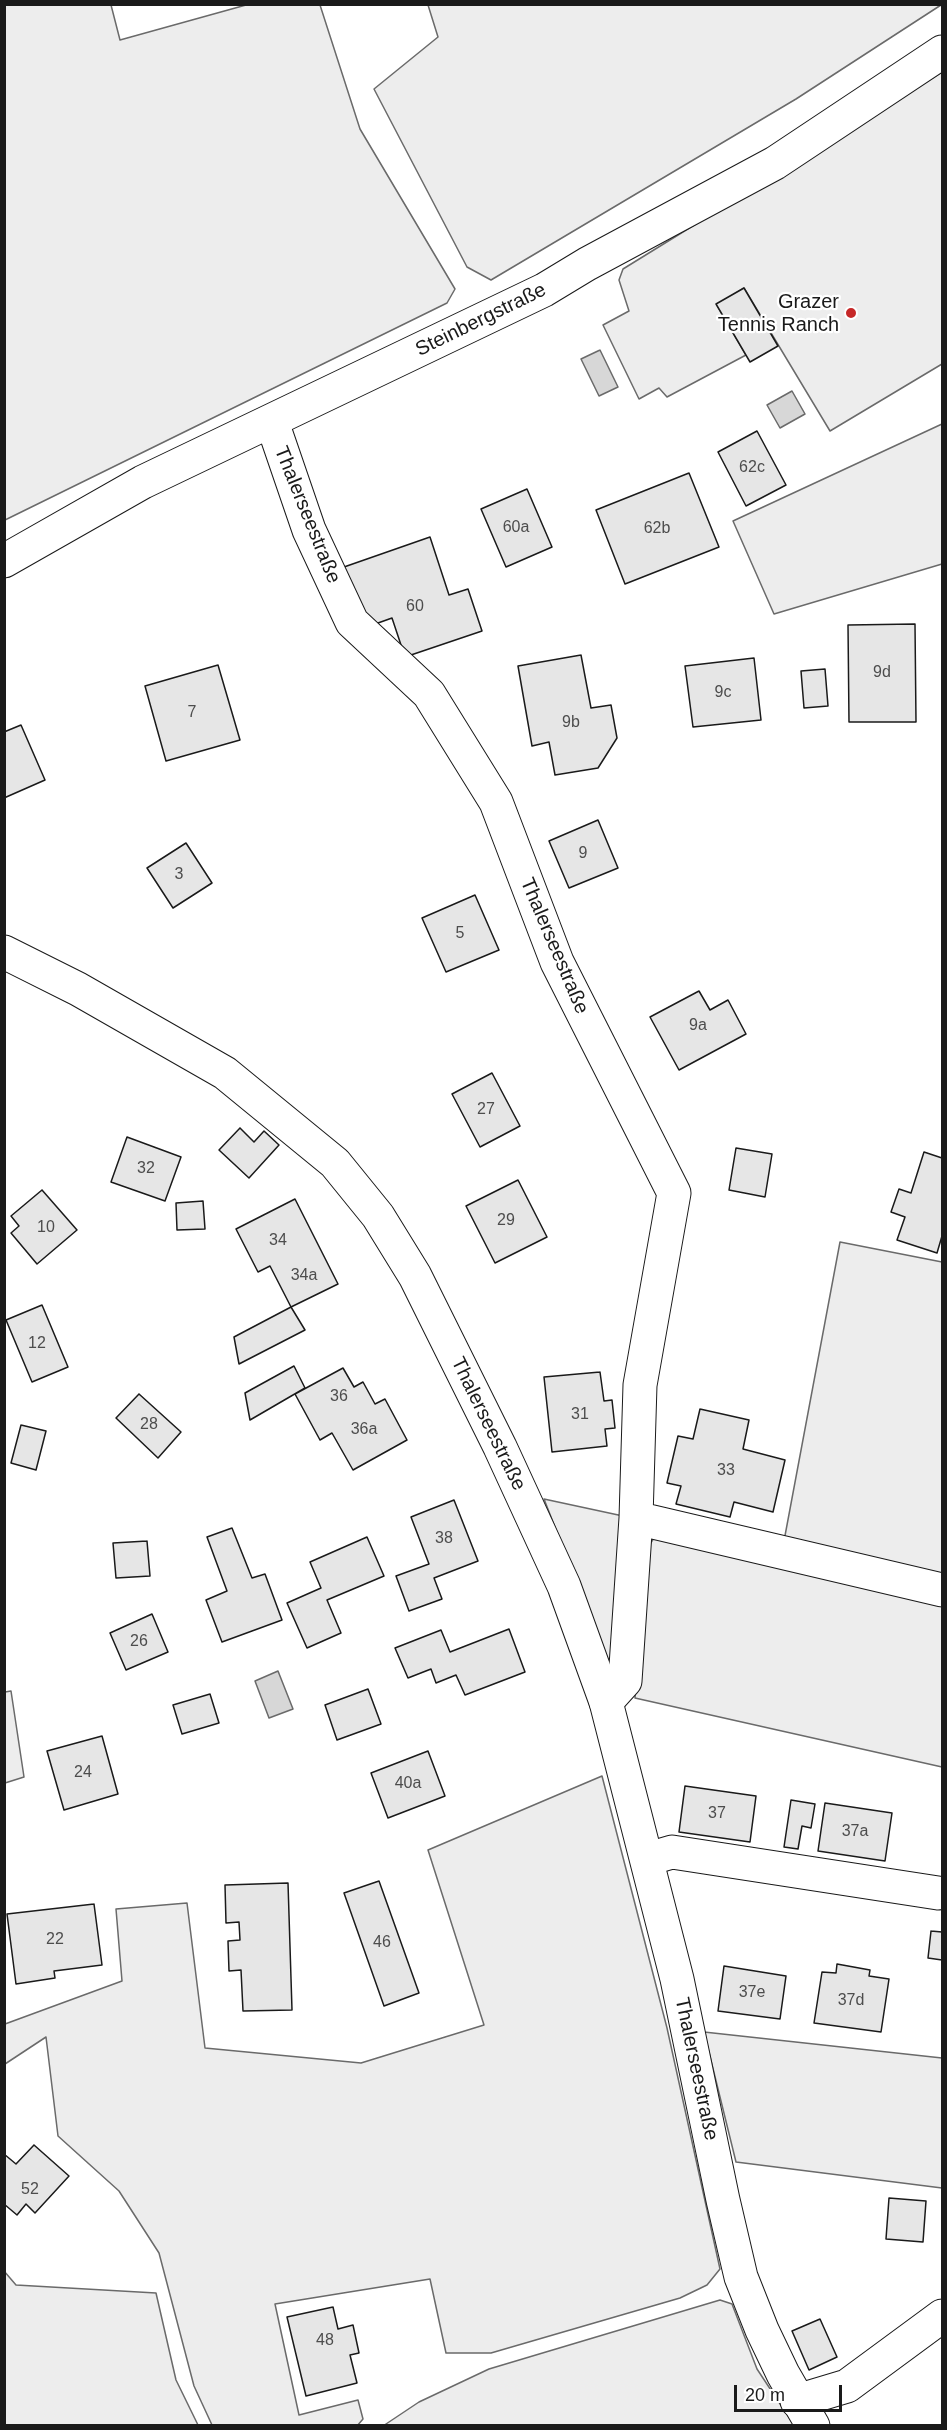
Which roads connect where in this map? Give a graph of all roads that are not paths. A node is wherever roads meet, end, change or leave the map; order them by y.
1 (942, 52) edge
2 (272, 422) junction
3 (4, 561) edge
4 (4, 952) edge
5 (636, 1518) junction
6 (942, 1590) edge
7 (606, 1702) junction
8 (648, 1859) junction
9 (938, 1893) dead end
10 (942, 2316) edge
11 (805, 2413) edge

1 - 2 main road, Steinbergstraße
2 - 3 main road, Steinbergstraße
2 - 5 main road, Thalerseestraße
4 - 7 main road, Thalerseestraße
5 - 6 main road
5 - 7 main road, Thalerseestraße
7 - 8 main road, Thalerseestraße
8 - 9 main road
8 - 11 main road, Thalerseestraße
10 - 11 main road

